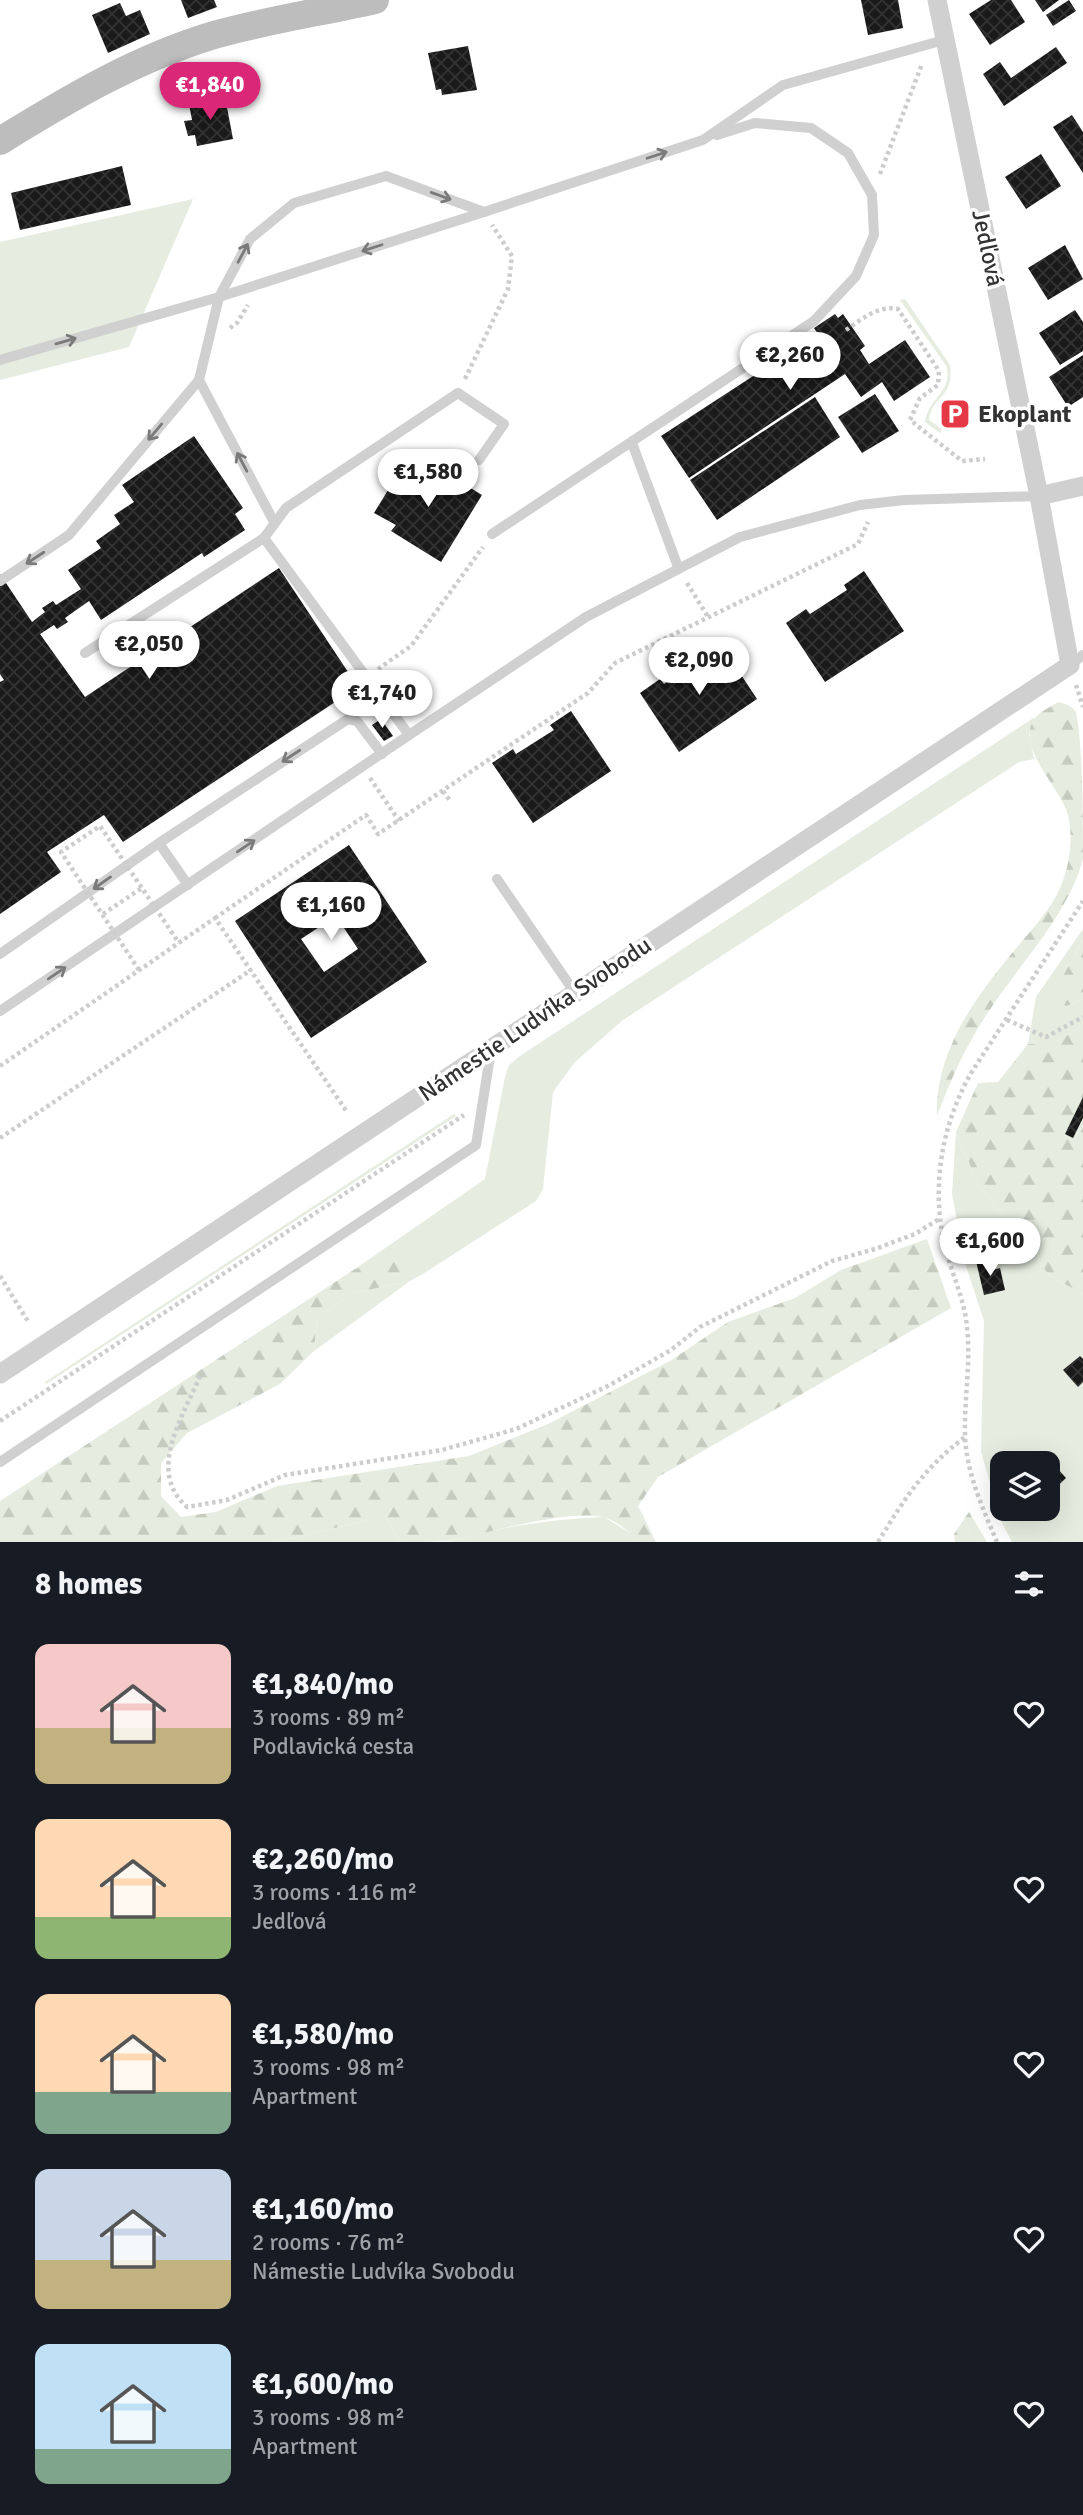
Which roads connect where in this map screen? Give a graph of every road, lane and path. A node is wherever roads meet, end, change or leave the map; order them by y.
1 (375, 0) edge
2 (937, 0) edge
3 (944, 40) junction
4 (703, 140) junction
5 (0, 141) edge
6 (872, 195) junction
7 (484, 212) junction
8 (260, 284) junction
9 (219, 297) junction
10 (846, 330) dead end
11 (207, 346) junction
12 (0, 360) edge
13 (199, 380) junction
14 (458, 393) junction
15 (632, 443) junction
16 (985, 459) dead end
17 (480, 460) dead end
18 (1083, 486) edge
19 (1039, 496) junction
20 (877, 503) junction
21 (274, 522) junction
22 (492, 534) joint
23 (264, 538) junction
24 (678, 567) junction
25 (0, 580) edge
26 (708, 617) junction
27 (85, 653) dead end
28 (1077, 660) edge
29 (366, 678) junction
30 (409, 735) junction
31 (382, 754) junction
32 (363, 767) junction
33 (443, 791) junction
34 (451, 803) dead end
35 (399, 821) junction
36 (159, 843) junction
37 (497, 879) dead end
38 (188, 885) junction
39 (142, 888) junction
40 (1083, 901) edge
41 (103, 914) junction
42 (215, 918) junction
43 (179, 943) junction
44 (0, 954) edge
45 (139, 970) junction
46 (251, 970) junction
47 (575, 993) junction
48 (0, 1011) edge
49 (1083, 1017) edge
50 (1007, 1020) junction
51 (491, 1049) junction
52 (0, 1066) edge
53 (484, 1100) junction
54 (348, 1112) dead end
55 (0, 1138) edge
56 (939, 1219) junction
57 (0, 1276) edge
58 (29, 1323) dead end
59 (0, 1374) edge
60 (201, 1376) dead end
61 (0, 1421) edge
62 (965, 1437) junction
63 (0, 1462) edge
64 (878, 1542) edge
65 (997, 1542) edge

1 - 5 main road
2 - 3 street, Jedľová
3 - 4 lane
3 - 6 path
3 - 19 street, Jedľová
4 - 6 lane
7 -> 4 lane
6 - 15 lane
7 -> 8 lane
9 -> 7 lane
7 - 14 path
8 - 9 lane
8 - 11 path
9 - 11 lane
12 -> 9 lane
10 - 16 path
11 - 13 lane
21 -> 13 lane
13 -> 25 lane
14 - 17 lane
14 - 21 lane
15 - 22 lane
15 - 24 lane
18 - 19 street
19 - 20 lane
19 - 28 street, Jedľová
20 - 24 lane
20 - 26 path
21 - 23 lane
22 - 29 path
23 - 27 lane
23 - 29 lane
24 - 26 path
24 - 30 lane
26 - 33 path
28 - 47 street, Námestie Ludvíka Svobodu
29 - 30 lane
30 - 31 lane
31 - 32 lane
31 -> 36 lane
32 - 35 path
38 -> 32 lane
33 - 34 path
33 - 35 path
35 - 42 path
36 - 38 lane
36 -> 44 lane
37 - 47 lane
48 -> 38 lane
39 - 41 path
39 - 41 path, bridge
39 - 43 path, bridge
40 - 50 path
41 - 45 path, bridge
42 - 43 path
42 - 46 path
43 - 45 path
45 - 52 path
46 - 54 path
46 - 55 path
47 - 51 street, Námestie Ludvíka Svobodu
49 - 50 path
50 - 56 path
51 - 53 lane
51 - 59 street, Námestie Ludvíka Svobodu
53 - 61 path
53 - 63 lane
56 - 60 path
56 - 62 path
57 - 58 path
62 - 64 path
62 - 65 path

